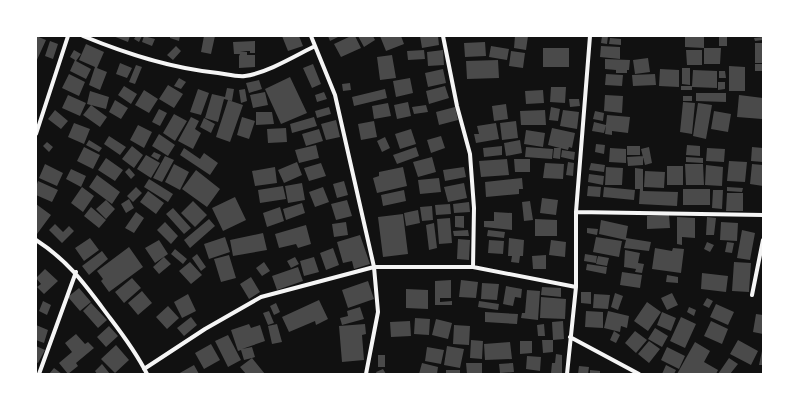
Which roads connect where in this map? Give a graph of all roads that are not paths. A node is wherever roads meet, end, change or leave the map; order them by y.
1 (68, 36) edge
2 (83, 36) edge
3 (311, 36) edge
4 (443, 36) edge
5 (590, 36) edge
6 (315, 46) junction
7 (36, 134) edge
8 (576, 212) junction
9 (763, 215) edge
10 (36, 240) edge
11 (763, 240) edge
12 (374, 267) junction
13 (473, 267) junction
14 (76, 272) junction
15 (576, 288) junction
16 (752, 296) dead end
17 (570, 336) junction
18 (144, 369) junction
19 (39, 374) edge
20 (147, 374) edge
21 (366, 374) edge
22 (567, 374) edge
23 (639, 374) edge

1 - 7 street
2 - 6 street
3 - 6 street
4 - 13 street
5 - 8 street
6 - 12 street
8 - 9 street
8 - 15 street
10 - 14 street
11 - 16 street
12 - 13 street
12 - 18 street
12 - 21 street
13 - 15 street
14 - 18 street
14 - 19 street
15 - 17 street
17 - 22 street
17 - 23 street
18 - 20 street

